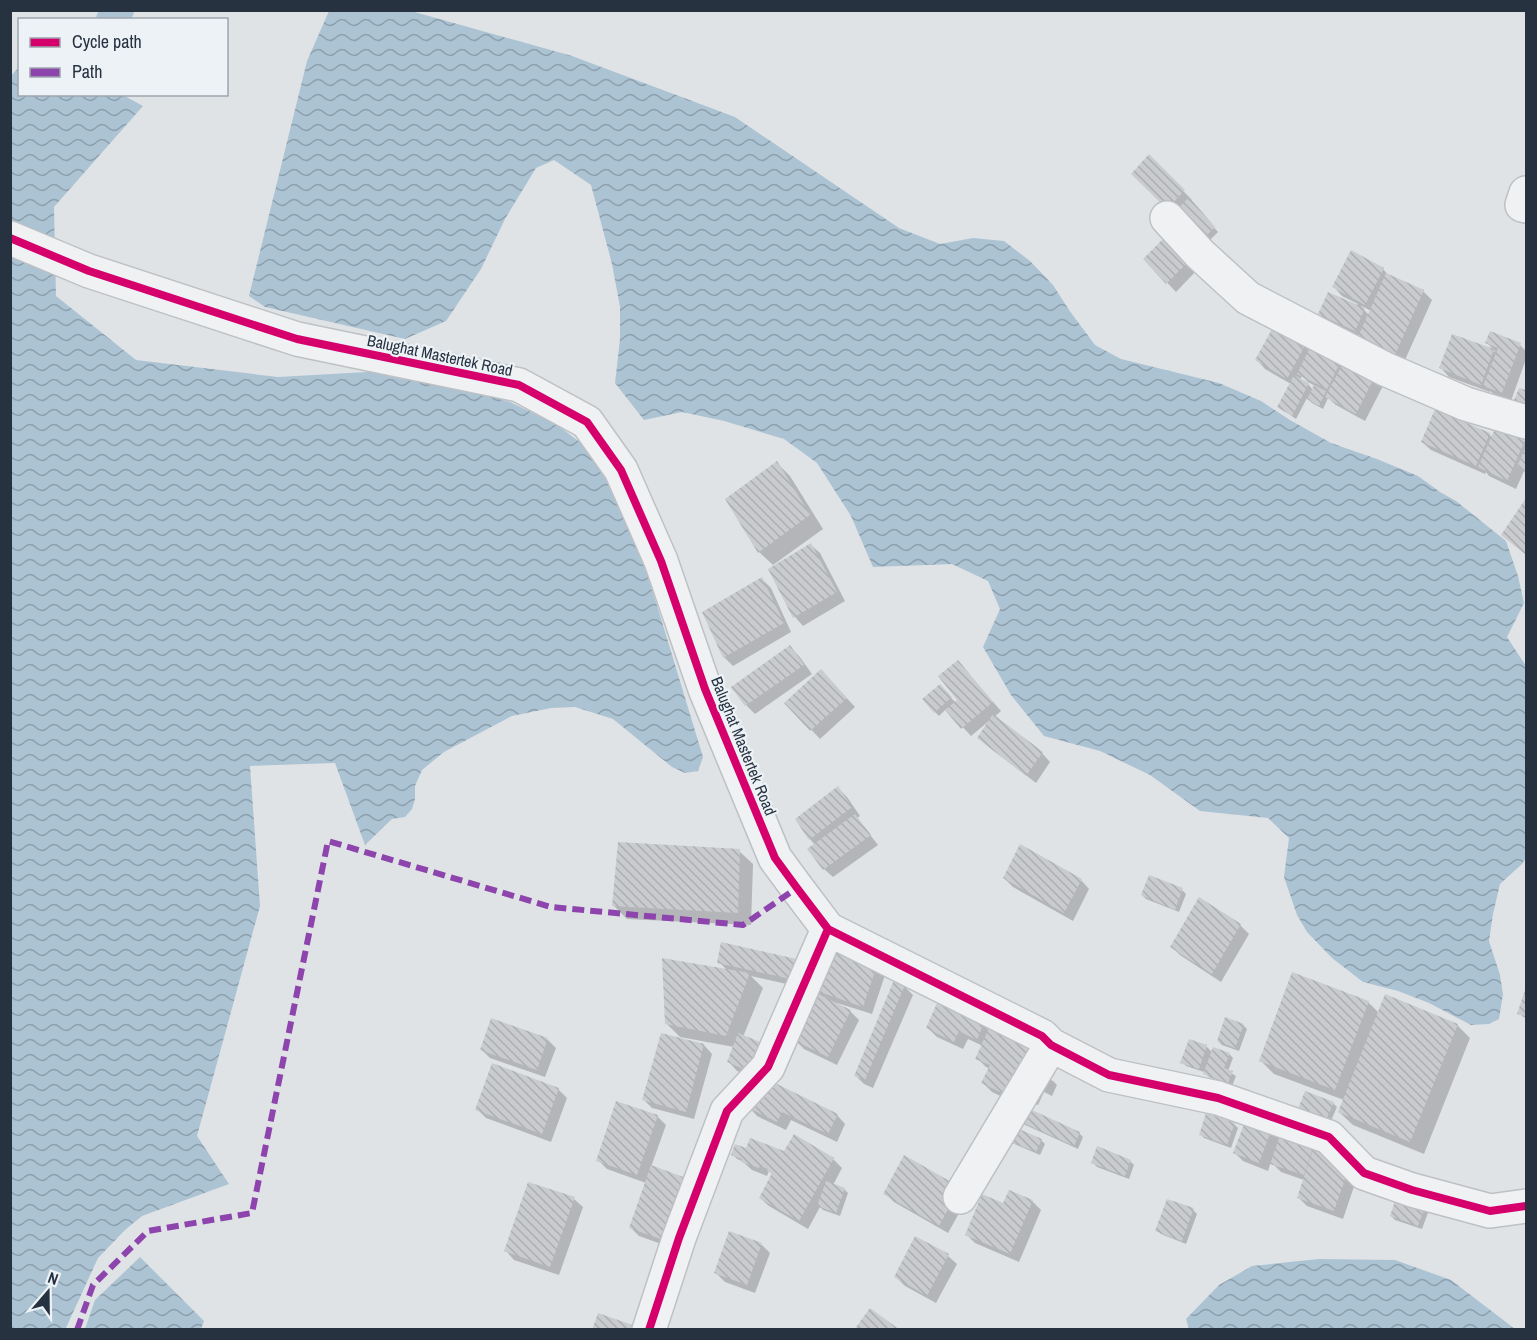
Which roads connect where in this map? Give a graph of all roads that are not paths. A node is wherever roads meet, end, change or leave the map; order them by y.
1 (1527, 193) edge
2 (1527, 206) edge
3 (1167, 218) dead end
4 (10, 238) edge
5 (1527, 422) edge
6 (828, 929) junction
7 (1051, 1045) junction
8 (960, 1197) dead end
9 (1527, 1206) edge
10 (649, 1329) edge

1 - 2 street
3 - 5 street
4 - 6 street, Balughat Mastertek Road
6 - 7 street, Balughat Mastertek Road
6 - 10 street
7 - 8 street
7 - 9 street, Balughat Mastertek Road

